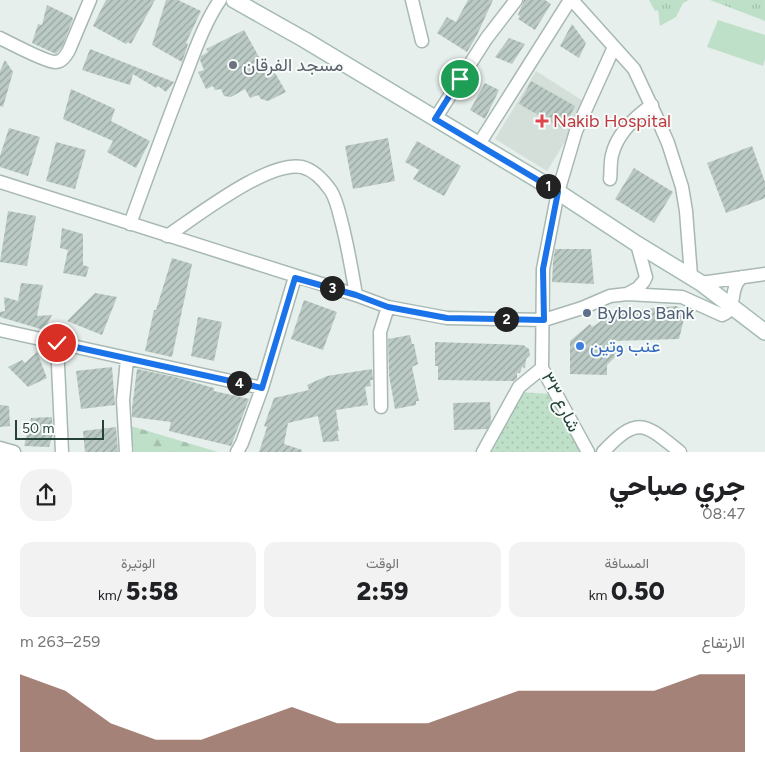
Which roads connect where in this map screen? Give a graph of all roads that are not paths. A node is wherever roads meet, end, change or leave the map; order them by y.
1 (90, 0) edge
2 (220, 0) edge
3 (234, 0) edge
4 (412, 0) edge
5 (516, 0) edge
6 (571, 0) edge
7 (0, 38) edge
8 (422, 41) dead end
9 (614, 47) junction
10 (652, 105) junction
11 (435, 119) junction
12 (479, 144) junction
13 (610, 180) dead end
14 (0, 182) edge
15 (558, 192) junction
16 (130, 224) junction
17 (167, 236) junction
18 (637, 244) junction
19 (686, 253) junction
20 (687, 274) junction
21 (765, 274) edge
22 (742, 277) junction
23 (295, 278) junction
24 (627, 294) junction
25 (356, 295) junction
26 (388, 307) junction
27 (732, 307) junction
28 (544, 320) junction
29 (0, 330) edge
30 (765, 332) edge
31 (57, 343) junction
32 (127, 359) junction
33 (542, 368) junction
34 (262, 388) junction
35 (381, 407) dead end
36 (0, 448) edge
37 (14, 452) edge
38 (62, 452) edge
39 (126, 452) edge
40 (237, 452) edge
41 (483, 452) edge
42 (588, 452) edge
43 (603, 452) edge
44 (680, 452) edge

1 - 7 street
2 - 16 street
3 - 11 main road
4 - 8 street
5 - 11 street
6 - 9 street
6 - 12 street
9 - 10 street
9 - 15 street, شارع ٣٣
10 - 13 street
10 - 19 street
11 - 12 main road
12 - 15 main road
14 - 16 street
15 - 18 main road
15 - 28 street, شارع ٣٣
16 - 17 street
17 - 23 street
17 - 25 street
18 - 20 main road
18 - 24 street
19 - 20 street
19 - 20 street
20 - 22 street
20 - 27 main road
21 - 22 street
22 - 27 street
23 - 25 street
23 - 34 street
24 - 27 street
24 - 28 street
25 - 26 street
26 - 28 street
26 - 35 street
27 - 30 main road
28 - 33 street, شارع ٣٣
29 - 31 street
31 - 32 street
31 - 38 street
32 - 34 street
32 - 39 street
33 - 41 street
33 - 42 street, شارع ٣٣
34 - 40 street
36 - 37 street
43 - 44 street

